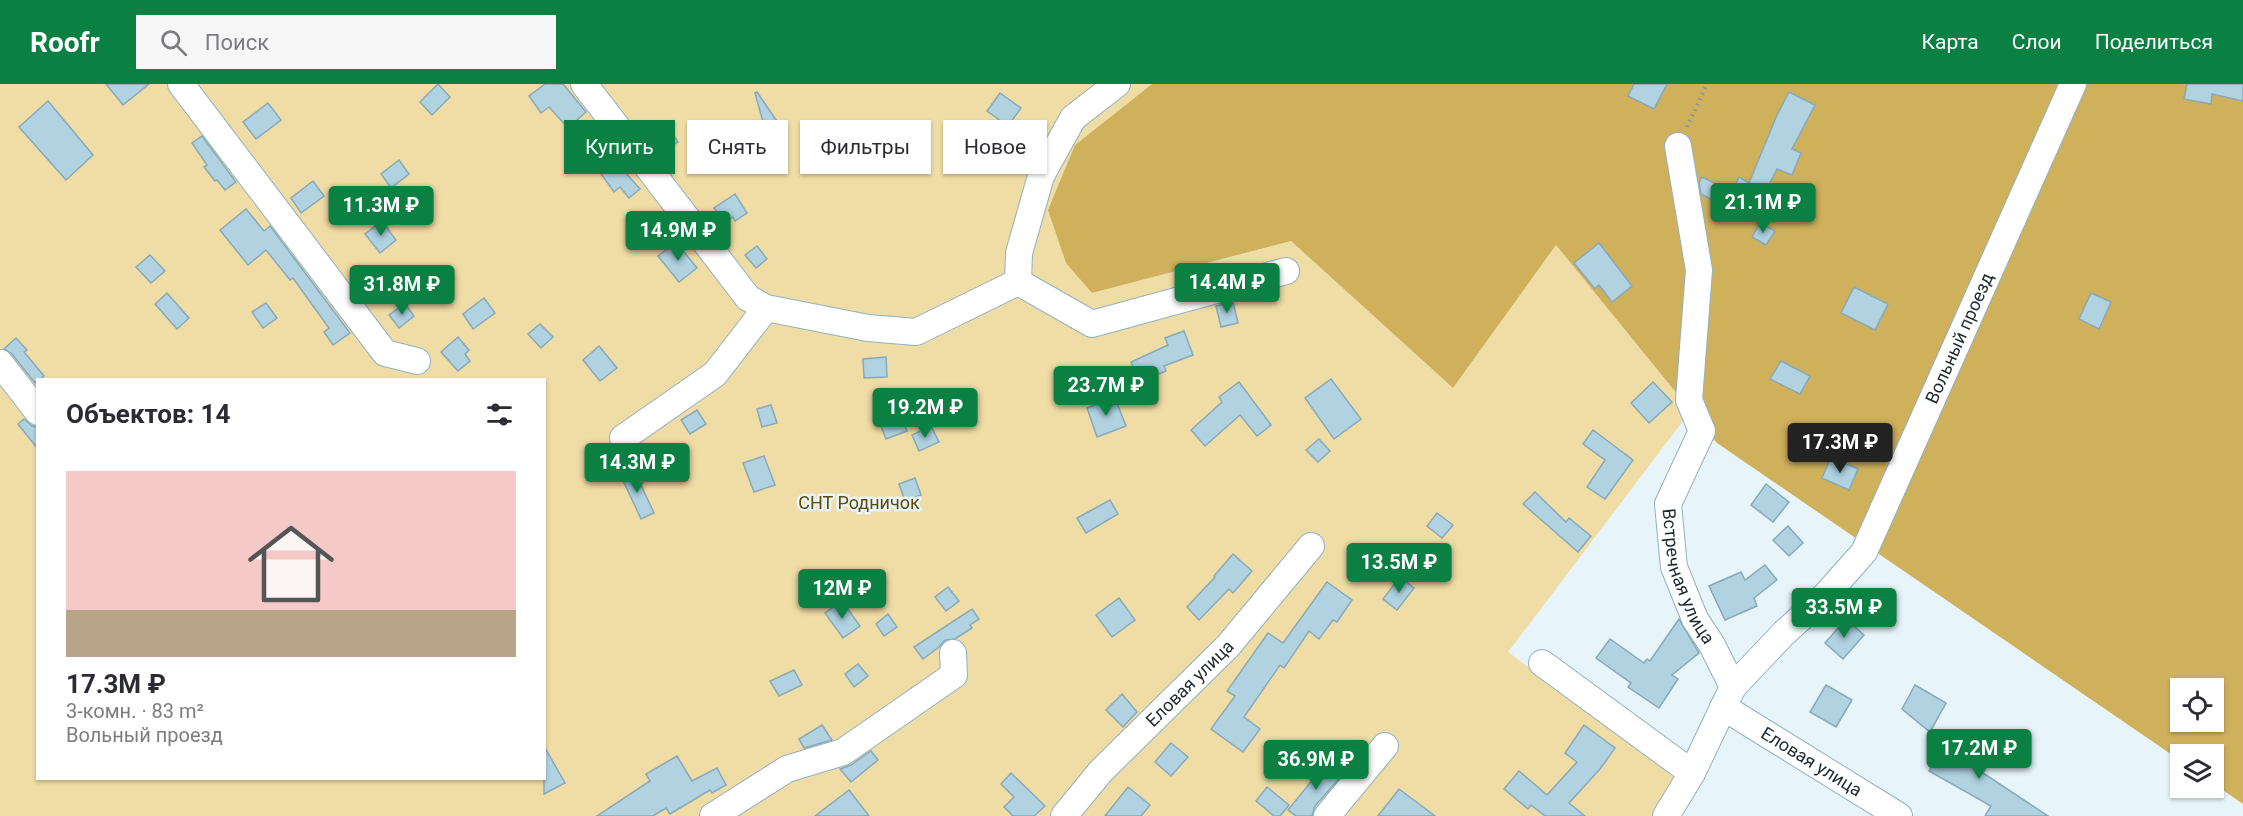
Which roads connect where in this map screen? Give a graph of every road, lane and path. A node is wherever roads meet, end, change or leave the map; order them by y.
1 (181, 84) edge
2 (584, 84) edge
3 (1117, 84) edge
4 (1707, 84) edge
5 (2073, 84) edge
6 (1678, 146) joint
7 (1286, 271) dead end
8 (1018, 282) junction
9 (765, 308) junction
10 (417, 361) dead end
11 (0, 363) edge
12 (36, 409) edge
13 (623, 438) dead end
14 (1311, 546) dead end
15 (953, 653) dead end
16 (1542, 663) dead end
17 (1728, 697) junction
18 (1385, 746) dead end
19 (1692, 773) junction
20 (713, 816) edge
21 (1064, 816) edge
22 (1327, 816) edge
23 (1666, 816) edge
24 (1899, 816) edge

1 - 10 street
2 - 9 street
3 - 8 street
4 - 6 path
5 - 17 street, Вольный проезд
6 - 17 street, Встречная улица
7 - 8 street
8 - 9 street
9 - 13 street
11 - 12 street
14 - 21 street, Еловая улица
15 - 20 street
16 - 19 street
17 - 19 street
17 - 24 street, Еловая улица
18 - 22 street
19 - 23 street

